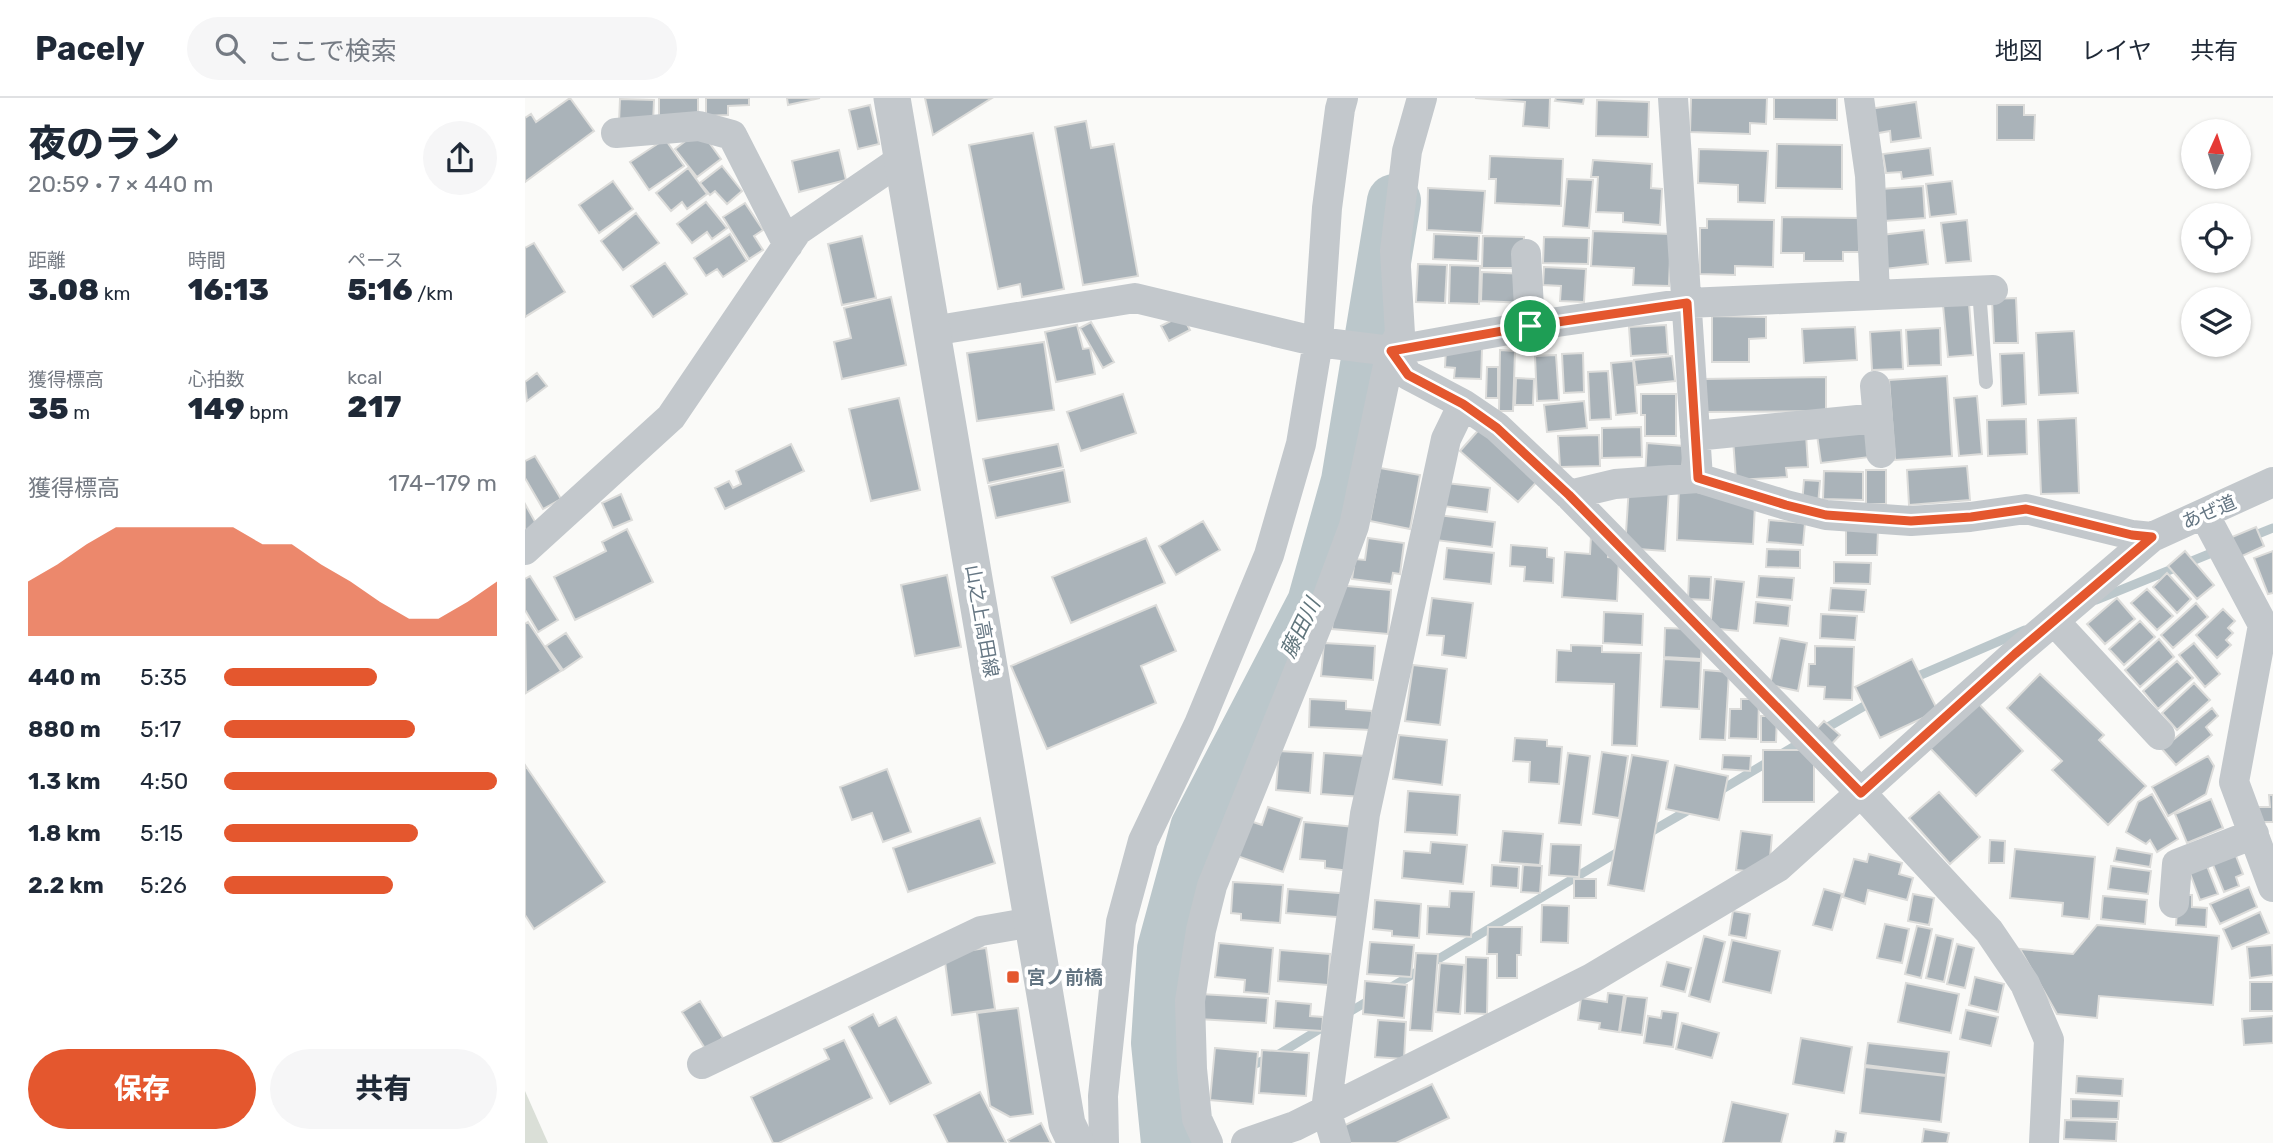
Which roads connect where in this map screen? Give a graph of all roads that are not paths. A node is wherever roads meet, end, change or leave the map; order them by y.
1 (892, 98) edge
2 (1343, 98) edge
3 (1422, 98) edge
4 (1673, 98) edge
5 (1859, 98) edge
6 (616, 133) dead end
7 (902, 159) junction
8 (788, 245) junction
9 (1527, 254) dead end
10 (1986, 290) joint
11 (1875, 295) junction
12 (1687, 303) junction
13 (1530, 326) junction
14 (932, 331) junction
15 (1318, 342) junction
16 (1383, 350) junction
17 (1986, 382) dead end
18 (1875, 386) dead end
19 (1463, 404) junction
20 (1878, 418) junction
21 (1695, 436) junction
22 (1881, 453) dead end
23 (1698, 478) junction
24 (2273, 482) edge
25 (1569, 495) junction
26 (2204, 514) junction
27 (2152, 537) junction
28 (525, 550) edge
29 (2054, 621) junction
30 (2160, 735) dead end
31 (1861, 793) junction
32 (2254, 834) junction
33 (2271, 876) edge
34 (2174, 903) dead end
35 (1033, 922) junction
36 (702, 1064) dead end
37 (1326, 1110) junction
38 (1076, 1143) edge
39 (1104, 1143) edge
40 (1208, 1143) edge
41 (1246, 1143) edge
42 (1336, 1143) edge
43 (2044, 1143) edge

1 - 7 street, 山之上高田線
2 - 15 street
3 - 16 street
4 - 12 street
5 - 11 street
6 - 8 street
7 - 8 street
7 - 14 street, 山之上高田線
8 - 28 street
9 - 13 street
10 - 11 street
10 - 17 lane
11 - 12 street
12 - 13 street
12 - 21 street
13 - 16 street
14 - 15 street
14 - 35 street, 山之上高田線
15 - 16 street
15 - 39 street
16 - 19 street
16 - 40 street
18 - 20 street
19 - 25 street
19 - 37 street
20 - 21 street
20 - 22 street
21 - 23 street
23 - 25 street
23 - 27 street
24 - 26 street, あぜ道
25 - 31 street
26 - 27 street, あぜ道
26 - 32 street
27 - 29 street, あぜ道
29 - 30 street
29 - 31 street, あぜ道
31 - 37 street, あぜ道
31 - 43 street
32 - 33 street
32 - 34 street
35 - 36 street
35 - 38 street, 山之上高田線
37 - 41 street, あぜ道
37 - 42 street

